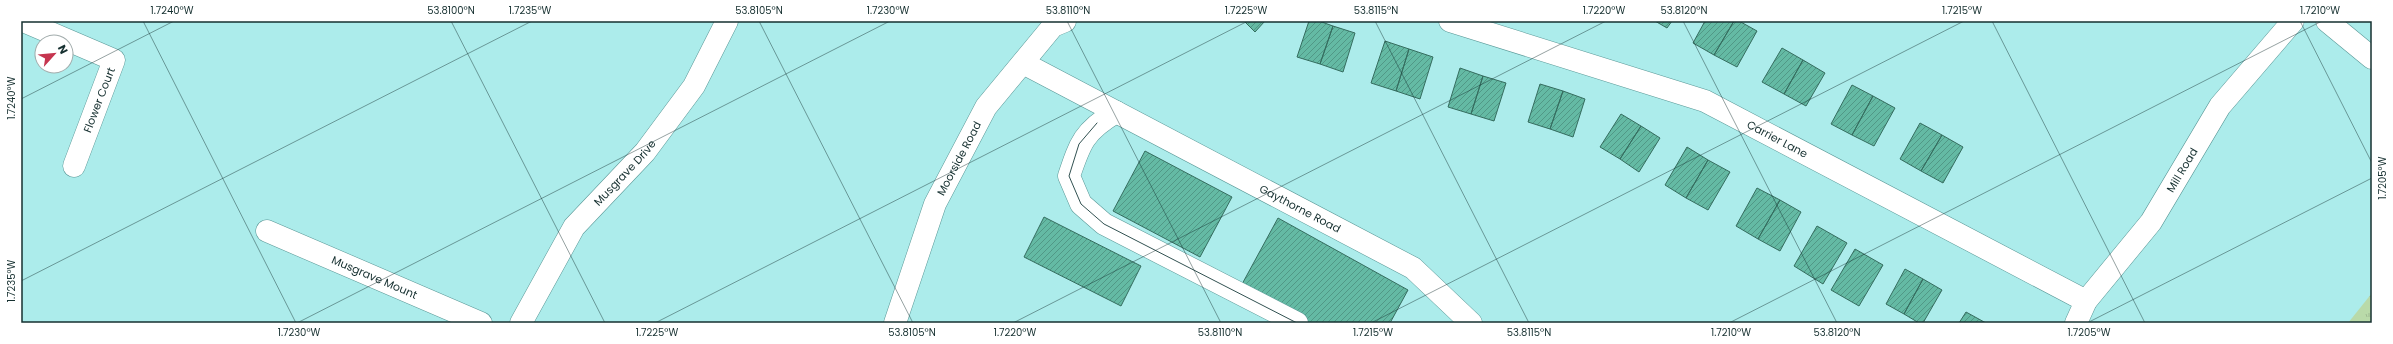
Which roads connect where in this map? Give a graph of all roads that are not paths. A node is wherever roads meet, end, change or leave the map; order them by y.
1 (23, 21) edge
2 (727, 21) edge
3 (1450, 21) edge
4 (2293, 21) edge
5 (2327, 21) edge
6 (1054, 23) edge
7 (2372, 58) edge
8 (1023, 63) junction
9 (1116, 112) junction
10 (74, 166) dead end
11 (267, 231) dead end
12 (2086, 301) junction
13 (481, 323) edge
14 (520, 323) edge
15 (896, 323) edge
16 (1296, 323) edge
17 (1471, 323) edge
18 (2076, 323) edge

1 - 10 street, Flower Court
2 - 14 street, Musgrave Drive
3 - 12 street, Carrier Lane
4 - 12 street, Mill Road
5 - 7 street
6 - 8 street, Moorside Road
8 - 9 street, Gaythorne Road
8 - 15 street, Moorside Road
9 - 16 street
9 - 17 street, Gaythorne Road
11 - 13 street, Musgrave Mount
12 - 18 street, Mill Road

